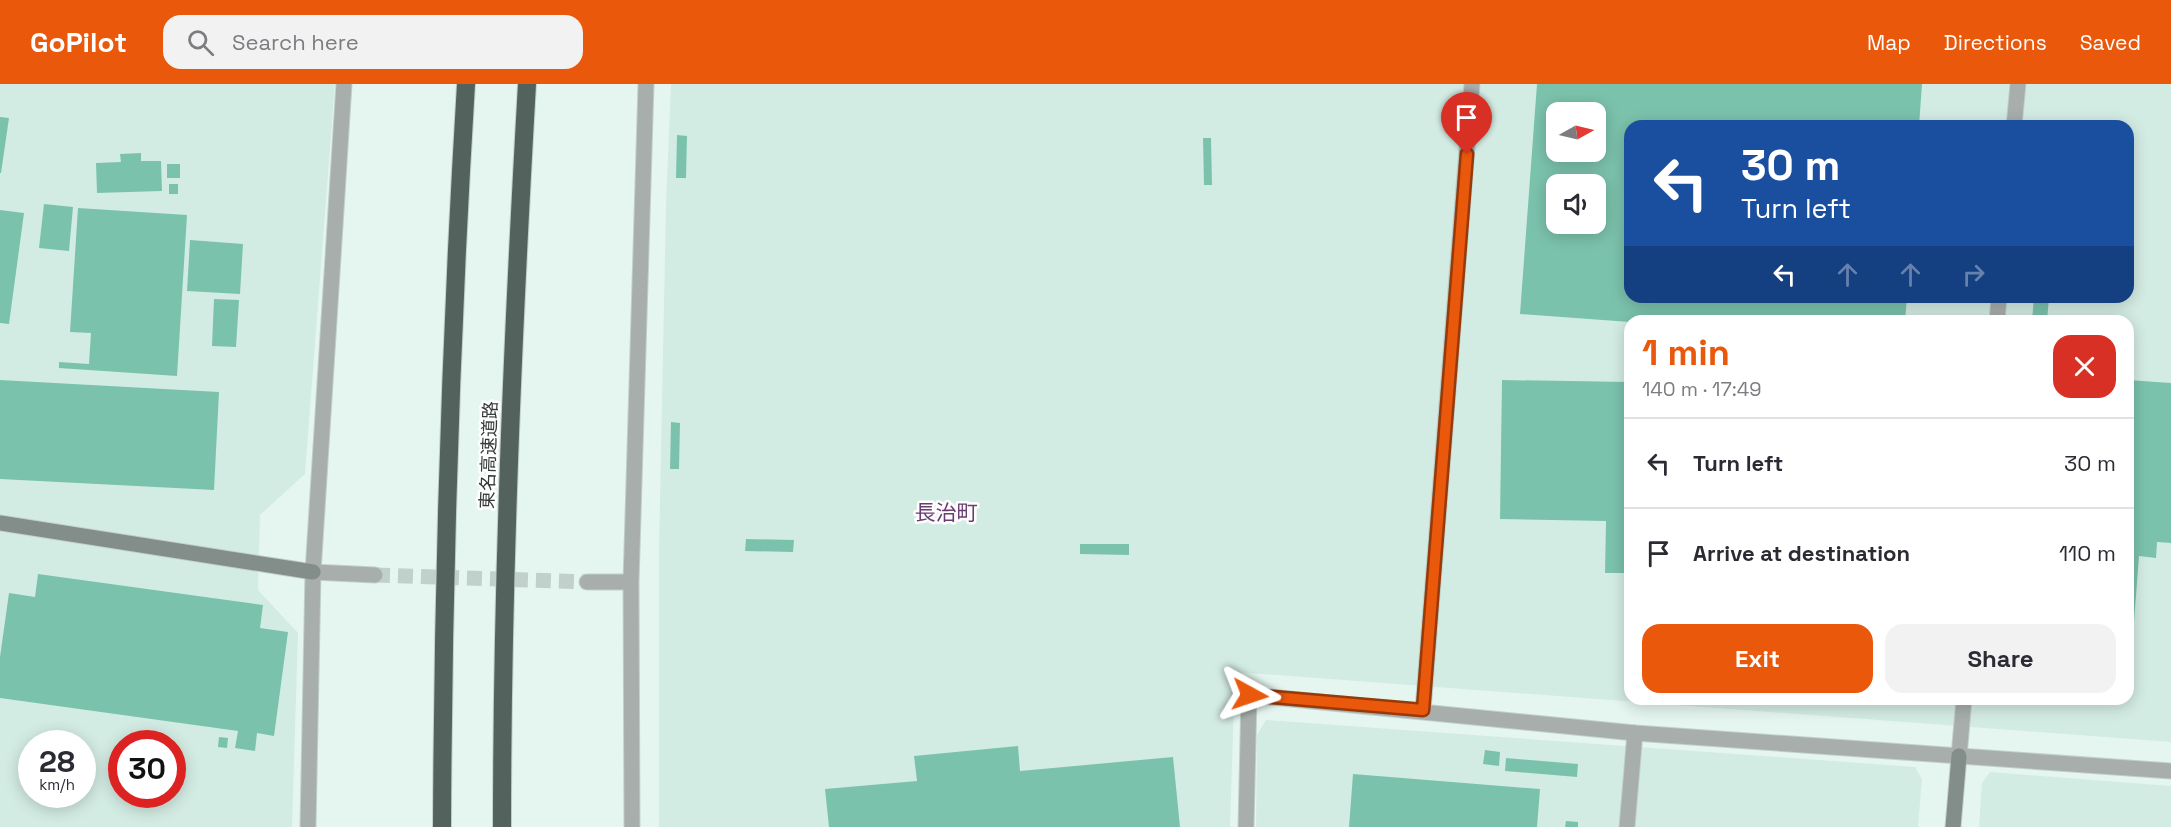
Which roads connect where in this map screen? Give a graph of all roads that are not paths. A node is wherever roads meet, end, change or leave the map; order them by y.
1 (344, 84) edge
2 (466, 84) edge
3 (527, 84) edge
4 (646, 84) edge
5 (1472, 84) edge
6 (2018, 84) edge
7 (2015, 120) edge
8 (0, 523) edge
9 (313, 572) junction
10 (375, 575) tunnel mouth
11 (587, 582) tunnel mouth
12 (632, 582) junction
13 (1963, 705) edge
14 (1423, 710) junction
15 (1635, 733) junction
16 (1959, 756) junction
17 (2171, 771) edge
18 (308, 827) edge
19 (442, 827) edge
20 (502, 827) edge
21 (632, 827) edge
22 (1246, 827) edge
23 (1627, 827) edge
24 (1953, 827) edge

1 - 9 street
2 - 19 highway
3 - 20 highway, 東名高速道路
4 - 12 street
5 - 14 street
6 - 7 street
8 - 9 street
9 - 10 street
9 - 18 street
11 - 12 street
12 - 21 street
13 - 16 street
14 - 15 street
14 - 22 street
15 - 16 street
15 - 23 street
16 - 17 street
16 - 24 street

